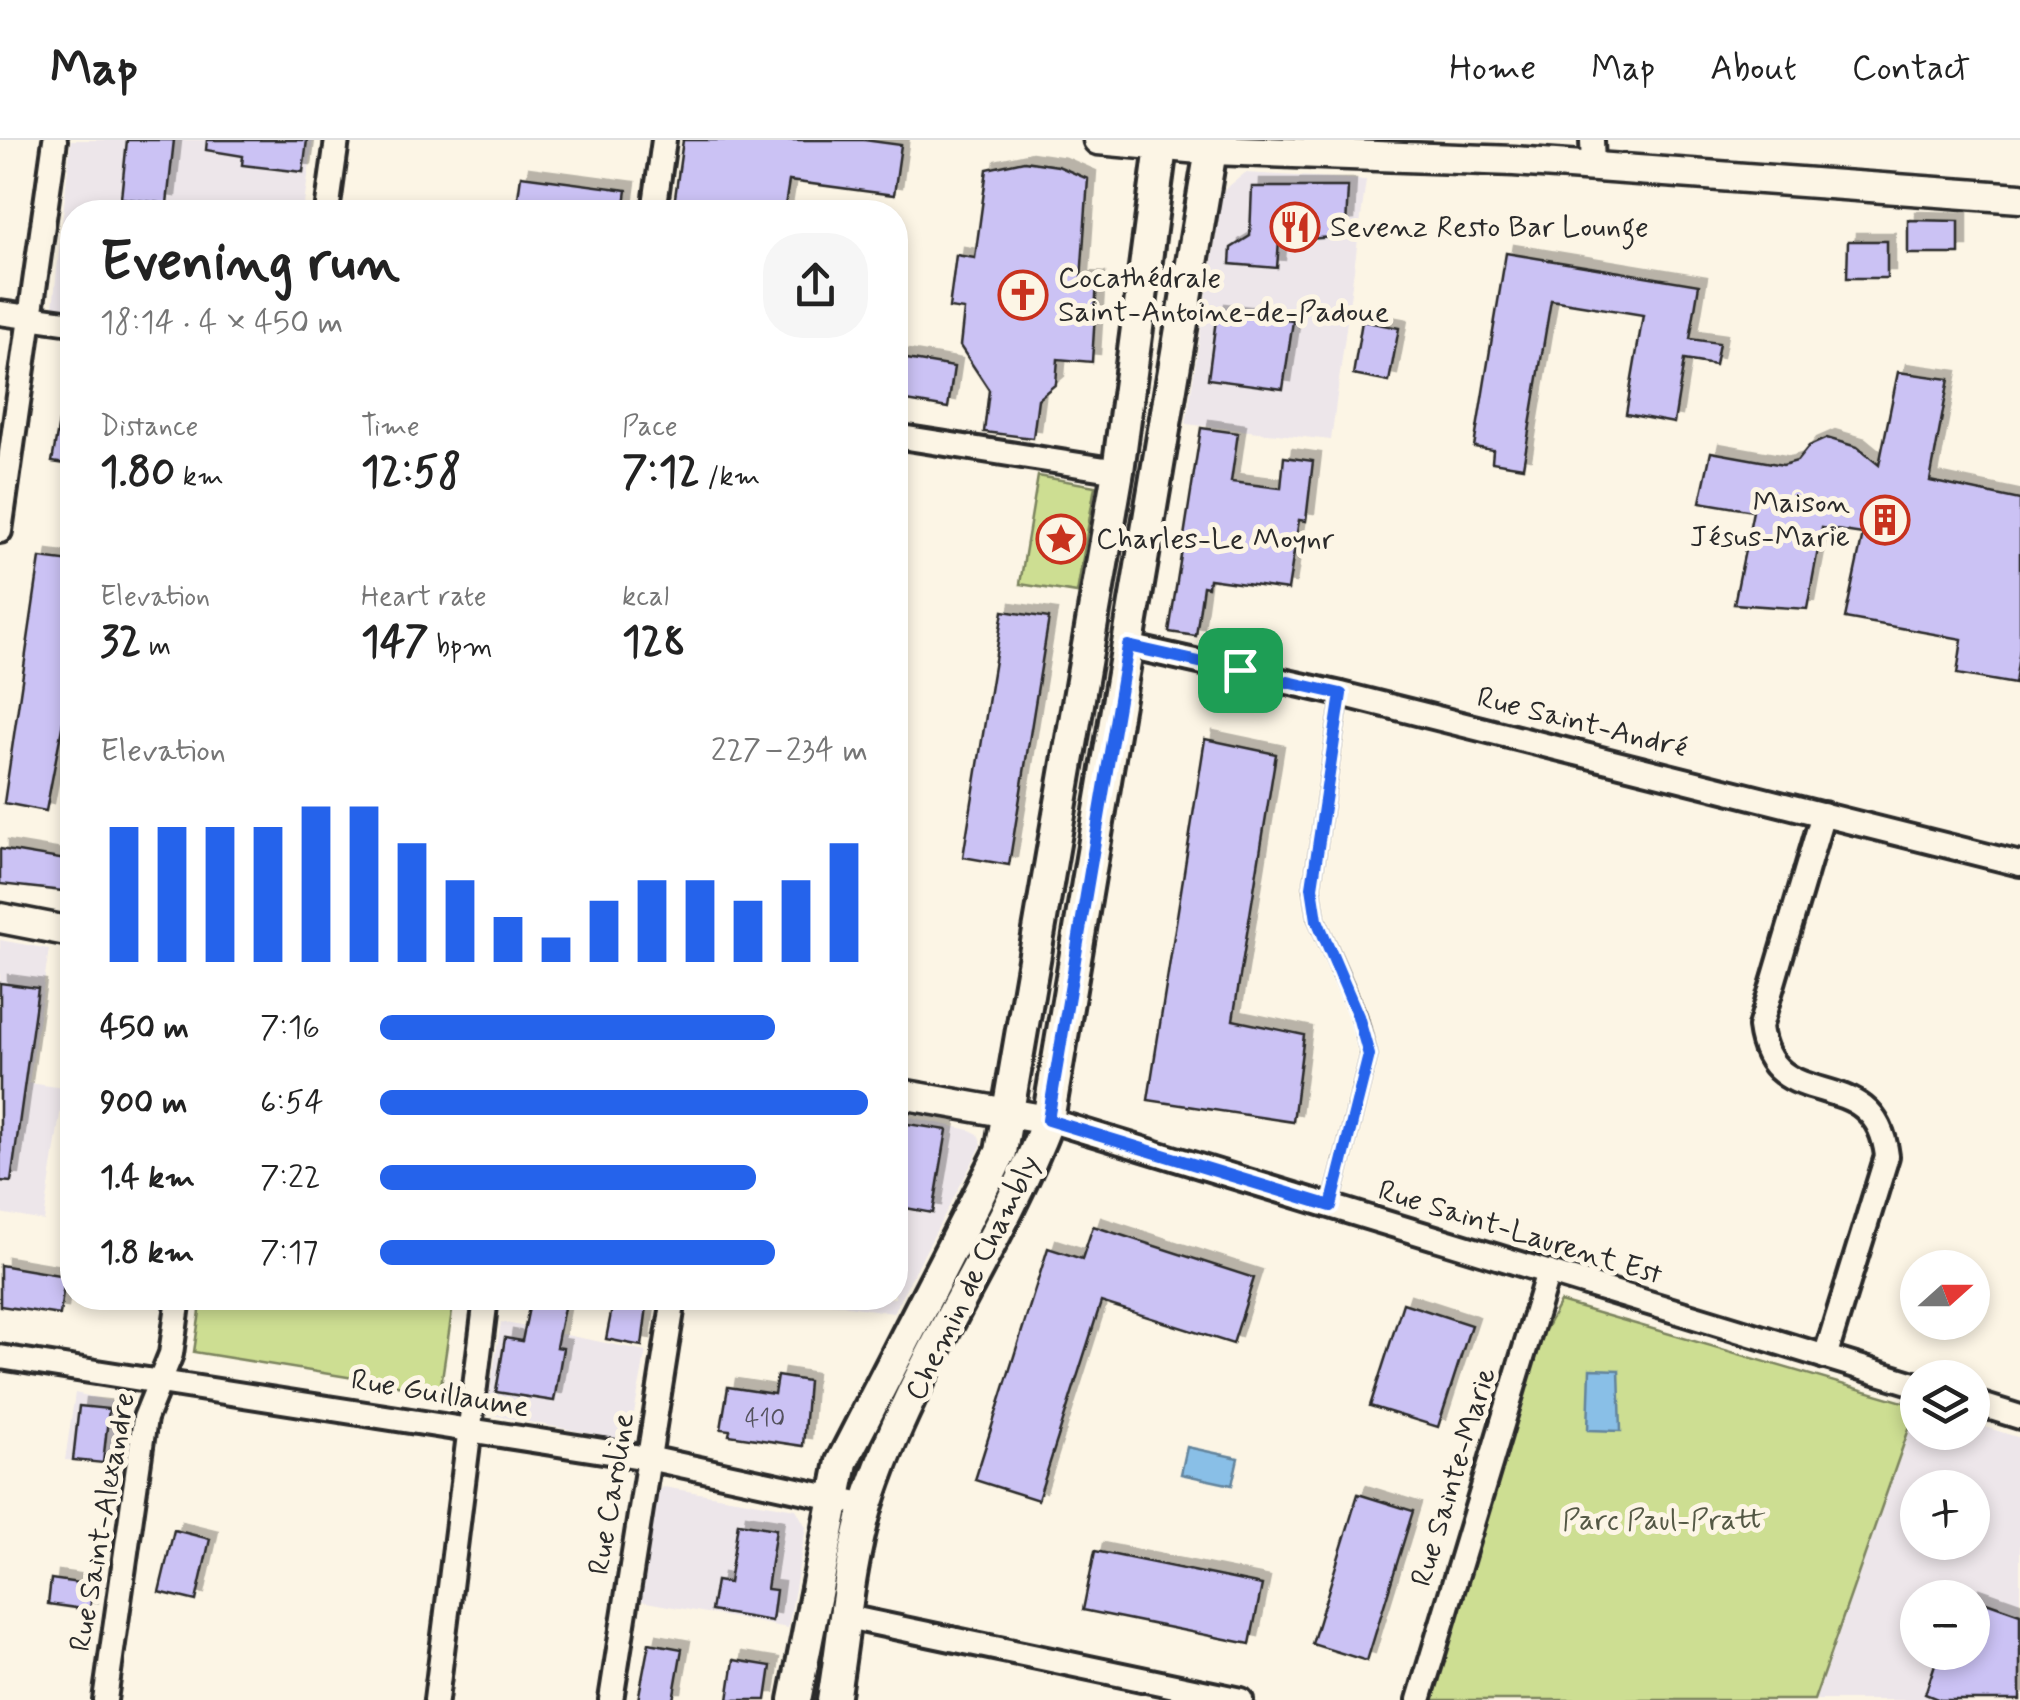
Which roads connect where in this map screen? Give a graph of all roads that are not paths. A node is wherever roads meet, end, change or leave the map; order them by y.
1 (56, 140) edge
2 (337, 140) edge
3 (664, 140) edge
4 (1098, 140) edge
5 (1212, 145) edge
6 (1161, 146) junction
7 (1592, 154) edge
8 (2020, 198) edge
9 (329, 200) edge
10 (656, 200) edge
11 (0, 313) edge
12 (30, 317) junction
13 (60, 321) edge
14 (908, 438) edge
15 (1118, 471) junction
16 (0, 531) edge
17 (1128, 646) junction
18 (1341, 694) junction
19 (1823, 814) junction
20 (2020, 864) edge
21 (0, 918) edge
22 (60, 930) edge
23 (908, 1095) edge
24 (1010, 1113) junction
25 (1048, 1120) junction
26 (1331, 1206) junction
27 (1548, 1272) junction
28 (176, 1310) edge
29 (484, 1310) edge
30 (672, 1310) edge
31 (0, 1356) edge
32 (1826, 1357) junction
33 (1900, 1380) edge
34 (158, 1382) junction
35 (1990, 1407) edge
36 (2020, 1416) edge
37 (468, 1430) junction
38 (648, 1458) junction
39 (833, 1495) junction
40 (867, 1505) junction
41 (847, 1618) junction
42 (105, 1700) edge
43 (436, 1700) edge
44 (611, 1700) edge
45 (795, 1700) edge
46 (833, 1700) edge
47 (1241, 1700) edge
48 (1419, 1700) edge

1 - 12 street
2 - 9 street
3 - 10 street
4 - 6 street
5 - 6 street
5 - 7 street
5 - 17 main road, Chemin de Chambly
6 - 15 main road, Chemin de Chambly
7 - 8 street
11 - 12 street
12 - 13 street
12 - 16 street
14 - 15 street
15 - 24 main road, Chemin de Chambly
17 - 18 street, Rue Saint-André
17 - 25 main road, Chemin de Chambly
18 - 19 street, Rue Saint-André
18 - 26 lane
19 - 20 street, Rue Saint-André
19 - 32 street
21 - 22 street
23 - 24 street
24 - 25 street
24 - 39 main road, Chemin de Chambly
25 - 26 street, Rue Saint-Laurent Est
25 - 40 main road, Chemin de Chambly
26 - 27 street, Rue Saint-Laurent Est
27 - 32 street, Rue Saint-Laurent Est
27 - 48 street, Rue Sainte-Marie
28 - 34 street, Rue Saint-Alexandre
29 - 37 street
30 - 38 street, Rue Caroline
31 - 34 street, Rue Guillaume
32 - 33 street, Rue Saint-Laurent Est
34 - 37 street, Rue Guillaume
34 - 42 street, Rue Saint-Alexandre
35 - 36 street
37 - 38 street, Rue Guillaume
37 - 43 street
38 - 39 street, Rue Guillaume
38 - 44 street, Rue Caroline
39 - 40 street, Rue Guillaume
39 - 45 main road, Chemin de Chambly
40 - 41 main road, Chemin de Chambly
41 - 46 main road, Chemin de Chambly
41 - 47 street

